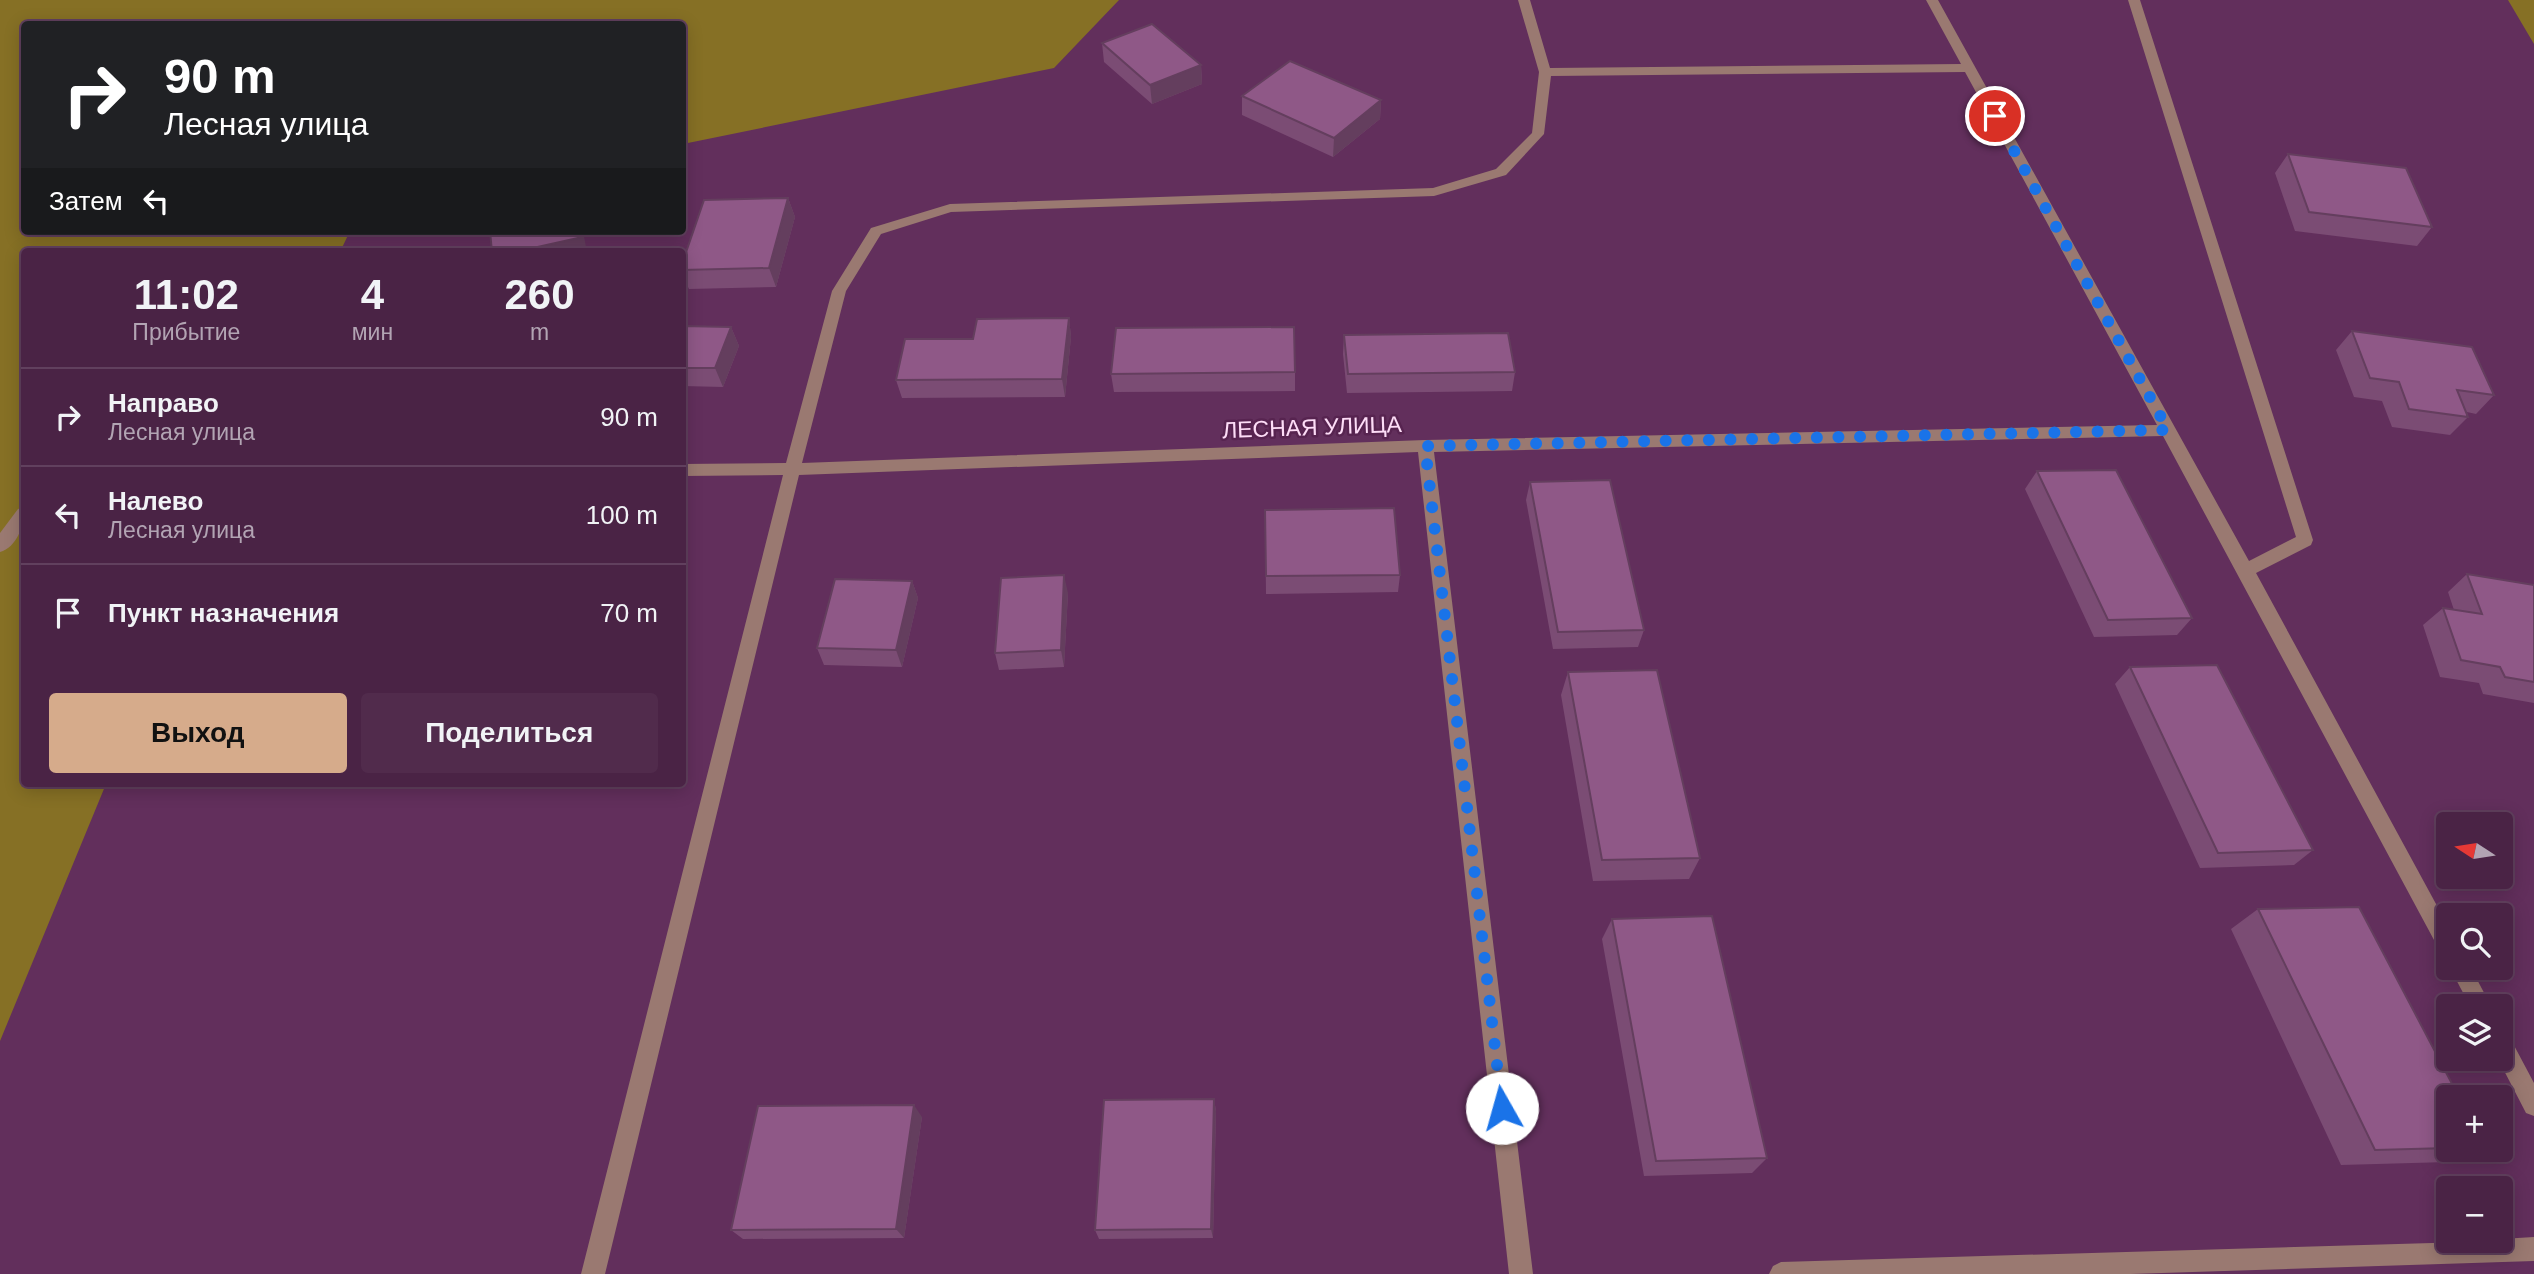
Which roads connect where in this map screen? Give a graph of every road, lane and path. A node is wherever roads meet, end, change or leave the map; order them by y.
1 (1524, 0) edge
2 (1932, 0) edge
3 (2134, 0) edge
4 (1969, 68) junction
5 (1545, 72) junction
6 (2168, 430) junction
7 (1425, 446) junction
8 (792, 469) junction
9 (686, 470) edge
10 (21, 517) edge
11 (0, 545) edge
12 (2246, 570) junction
13 (2436, 924) edge
14 (2513, 1066) edge
15 (2534, 1105) edge
16 (2534, 1249) edge
17 (593, 1274) edge
18 (1521, 1274) edge
19 (1781, 1274) edge

1 - 5 street
2 - 4 street
3 - 12 street
4 - 5 street
4 - 6 street
5 - 8 street
6 - 7 street, ЛЕСНАЯ УЛИЦА
6 - 12 street
7 - 8 street, ЛЕСНАЯ УЛИЦА
7 - 18 street
8 - 9 street, ЛЕСНАЯ УЛИЦА
8 - 17 street
10 - 11 street
12 - 13 street
14 - 15 street
16 - 19 street

